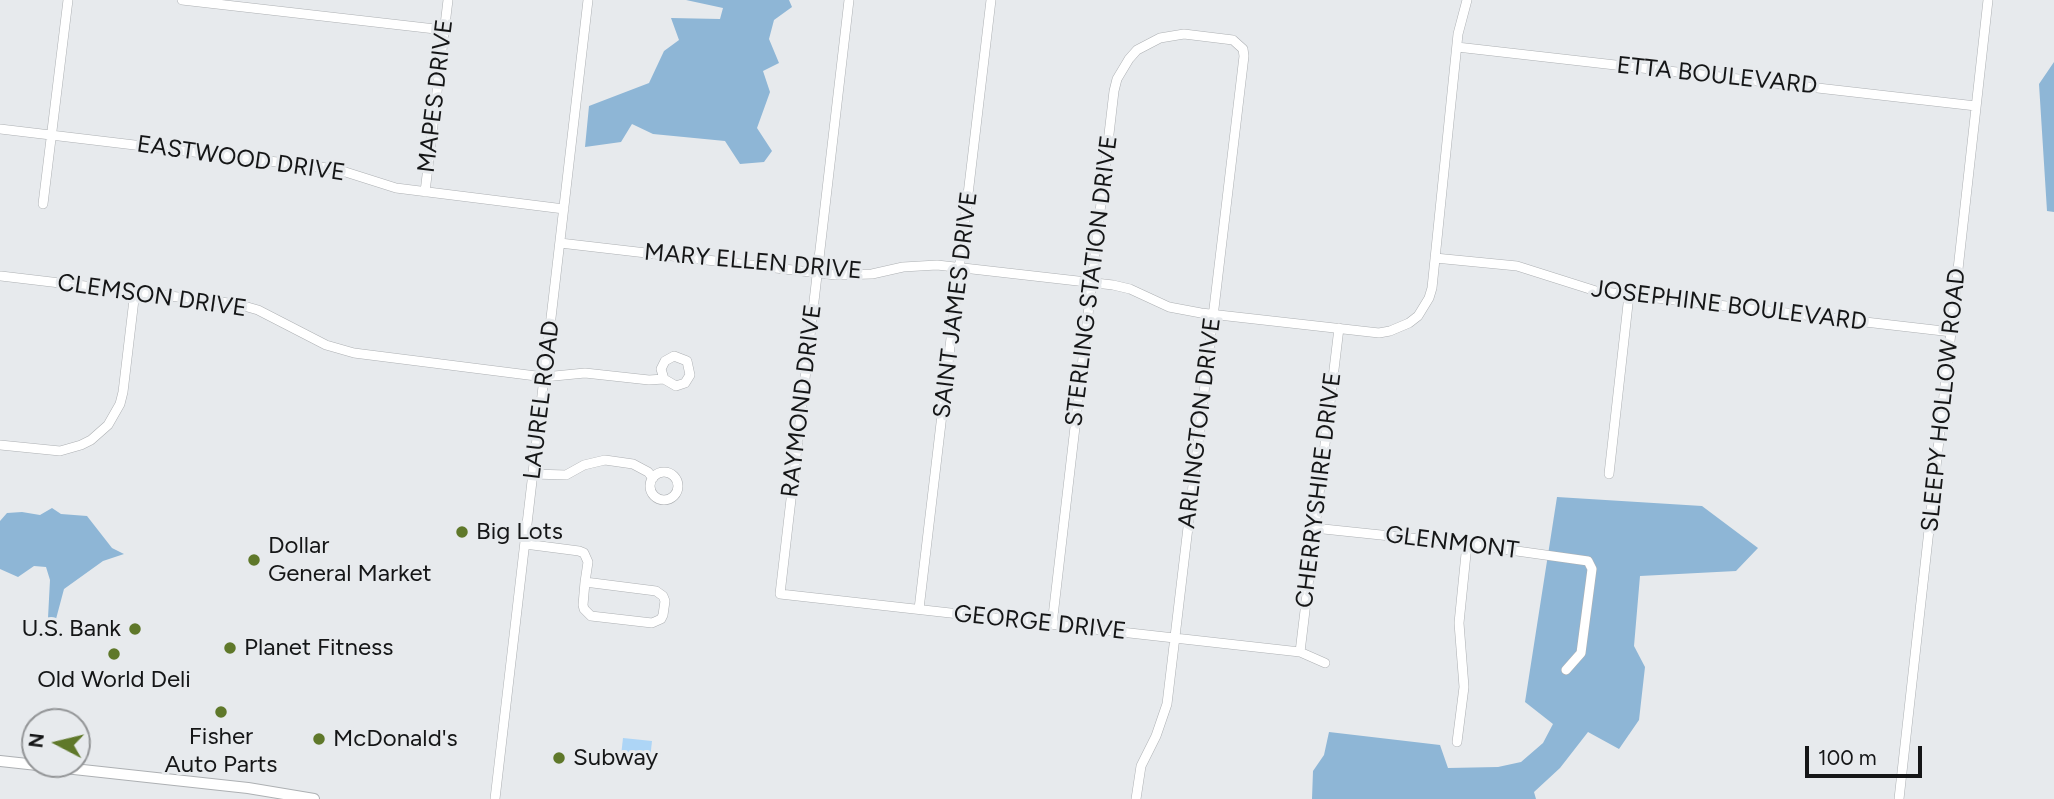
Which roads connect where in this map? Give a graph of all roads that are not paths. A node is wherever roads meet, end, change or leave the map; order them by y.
1 (68, 0) edge
2 (182, 0) edge
3 (448, 0) edge
4 (588, 0) edge
5 (849, 0) edge
6 (991, 0) edge
7 (1466, 0) edge
8 (1989, 0) edge
9 (444, 30) junction
10 (1239, 43) joint
11 (1457, 47) junction
12 (1976, 106) junction
13 (0, 129) edge
14 (51, 135) junction
15 (425, 192) junction
16 (43, 204) dead end
17 (564, 209) junction
18 (560, 243) junction
19 (1435, 258) junction
20 (960, 268) junction
21 (818, 272) junction
22 (1, 276) edge
23 (1091, 283) junction
24 (135, 291) junction
25 (1629, 295) junction
26 (1213, 314) junction
27 (1339, 328) junction
28 (1952, 332) junction
29 (544, 377) junction
30 (664, 379) dead end
31 (0, 445) edge
32 (533, 474) junction
33 (1609, 474) dead end
34 (653, 478) dead end
35 (1314, 528) junction
36 (525, 544) junction
37 (1467, 544) junction
38 (585, 582) junction
39 (780, 594) joint
40 (919, 609) junction
41 (1052, 625) junction
42 (1174, 638) junction
43 (1300, 652) junction
44 (1325, 663) dead end
45 (1566, 670) dead end
46 (1457, 742) dead end
47 (0, 761) edge
48 (314, 799) edge
49 (495, 799) edge
50 (1136, 799) edge
51 (1899, 799) edge

1 - 14 street
2 - 9 street
3 - 9 street, MAPES DRIVE
4 - 17 street, LAUREL ROAD
5 - 21 street, RAYMOND DRIVE
6 - 20 street, SAINT JAMES DRIVE
7 - 11 street
8 - 12 street, SLEEPY HOLLOW ROAD
9 - 15 street, MAPES DRIVE
10 - 23 street, STERLING STATION DRIVE
10 - 26 street, ARLINGTON DRIVE
11 - 12 street, ETTA BOULEVARD
11 - 19 street
12 - 28 street, SLEEPY HOLLOW ROAD
13 - 14 street, EASTWOOD DRIVE
14 - 15 street, EASTWOOD DRIVE
14 - 16 street
15 - 17 street, EASTWOOD DRIVE
17 - 18 street, LAUREL ROAD
18 - 21 street, MARY ELLEN DRIVE
18 - 29 street, LAUREL ROAD
19 - 25 street, JOSEPHINE BOULEVARD
19 - 27 street, MARY ELLEN DRIVE
20 - 21 street, MARY ELLEN DRIVE
20 - 23 street, MARY ELLEN DRIVE
20 - 40 street, SAINT JAMES DRIVE
21 - 39 street, RAYMOND DRIVE
22 - 24 street, CLEMSON DRIVE
23 - 26 street, MARY ELLEN DRIVE
23 - 41 street, STERLING STATION DRIVE
24 - 29 street, CLEMSON DRIVE
24 - 31 street
25 - 28 street, JOSEPHINE BOULEVARD
25 - 33 street
26 - 27 street, MARY ELLEN DRIVE
26 - 42 street, ARLINGTON DRIVE
27 - 35 street, CHERRYSHIRE DRIVE
28 - 51 street, SLEEPY HOLLOW ROAD
29 - 30 street, CLEMSON DRIVE
29 - 32 street, LAUREL ROAD
32 - 34 street
32 - 36 street, LAUREL ROAD
35 - 37 street, GLENMONT
35 - 43 street, CHERRYSHIRE DRIVE
36 - 38 street
36 - 49 street, LAUREL ROAD
37 - 45 street, GLENMONT
37 - 46 street
38 - 38 street
39 - 40 street, GEORGE DRIVE
40 - 41 street, GEORGE DRIVE
41 - 42 street, GEORGE DRIVE
42 - 43 street, GEORGE DRIVE
42 - 50 street, ARLINGTON DRIVE
43 - 44 street, GEORGE DRIVE
47 - 48 main road

